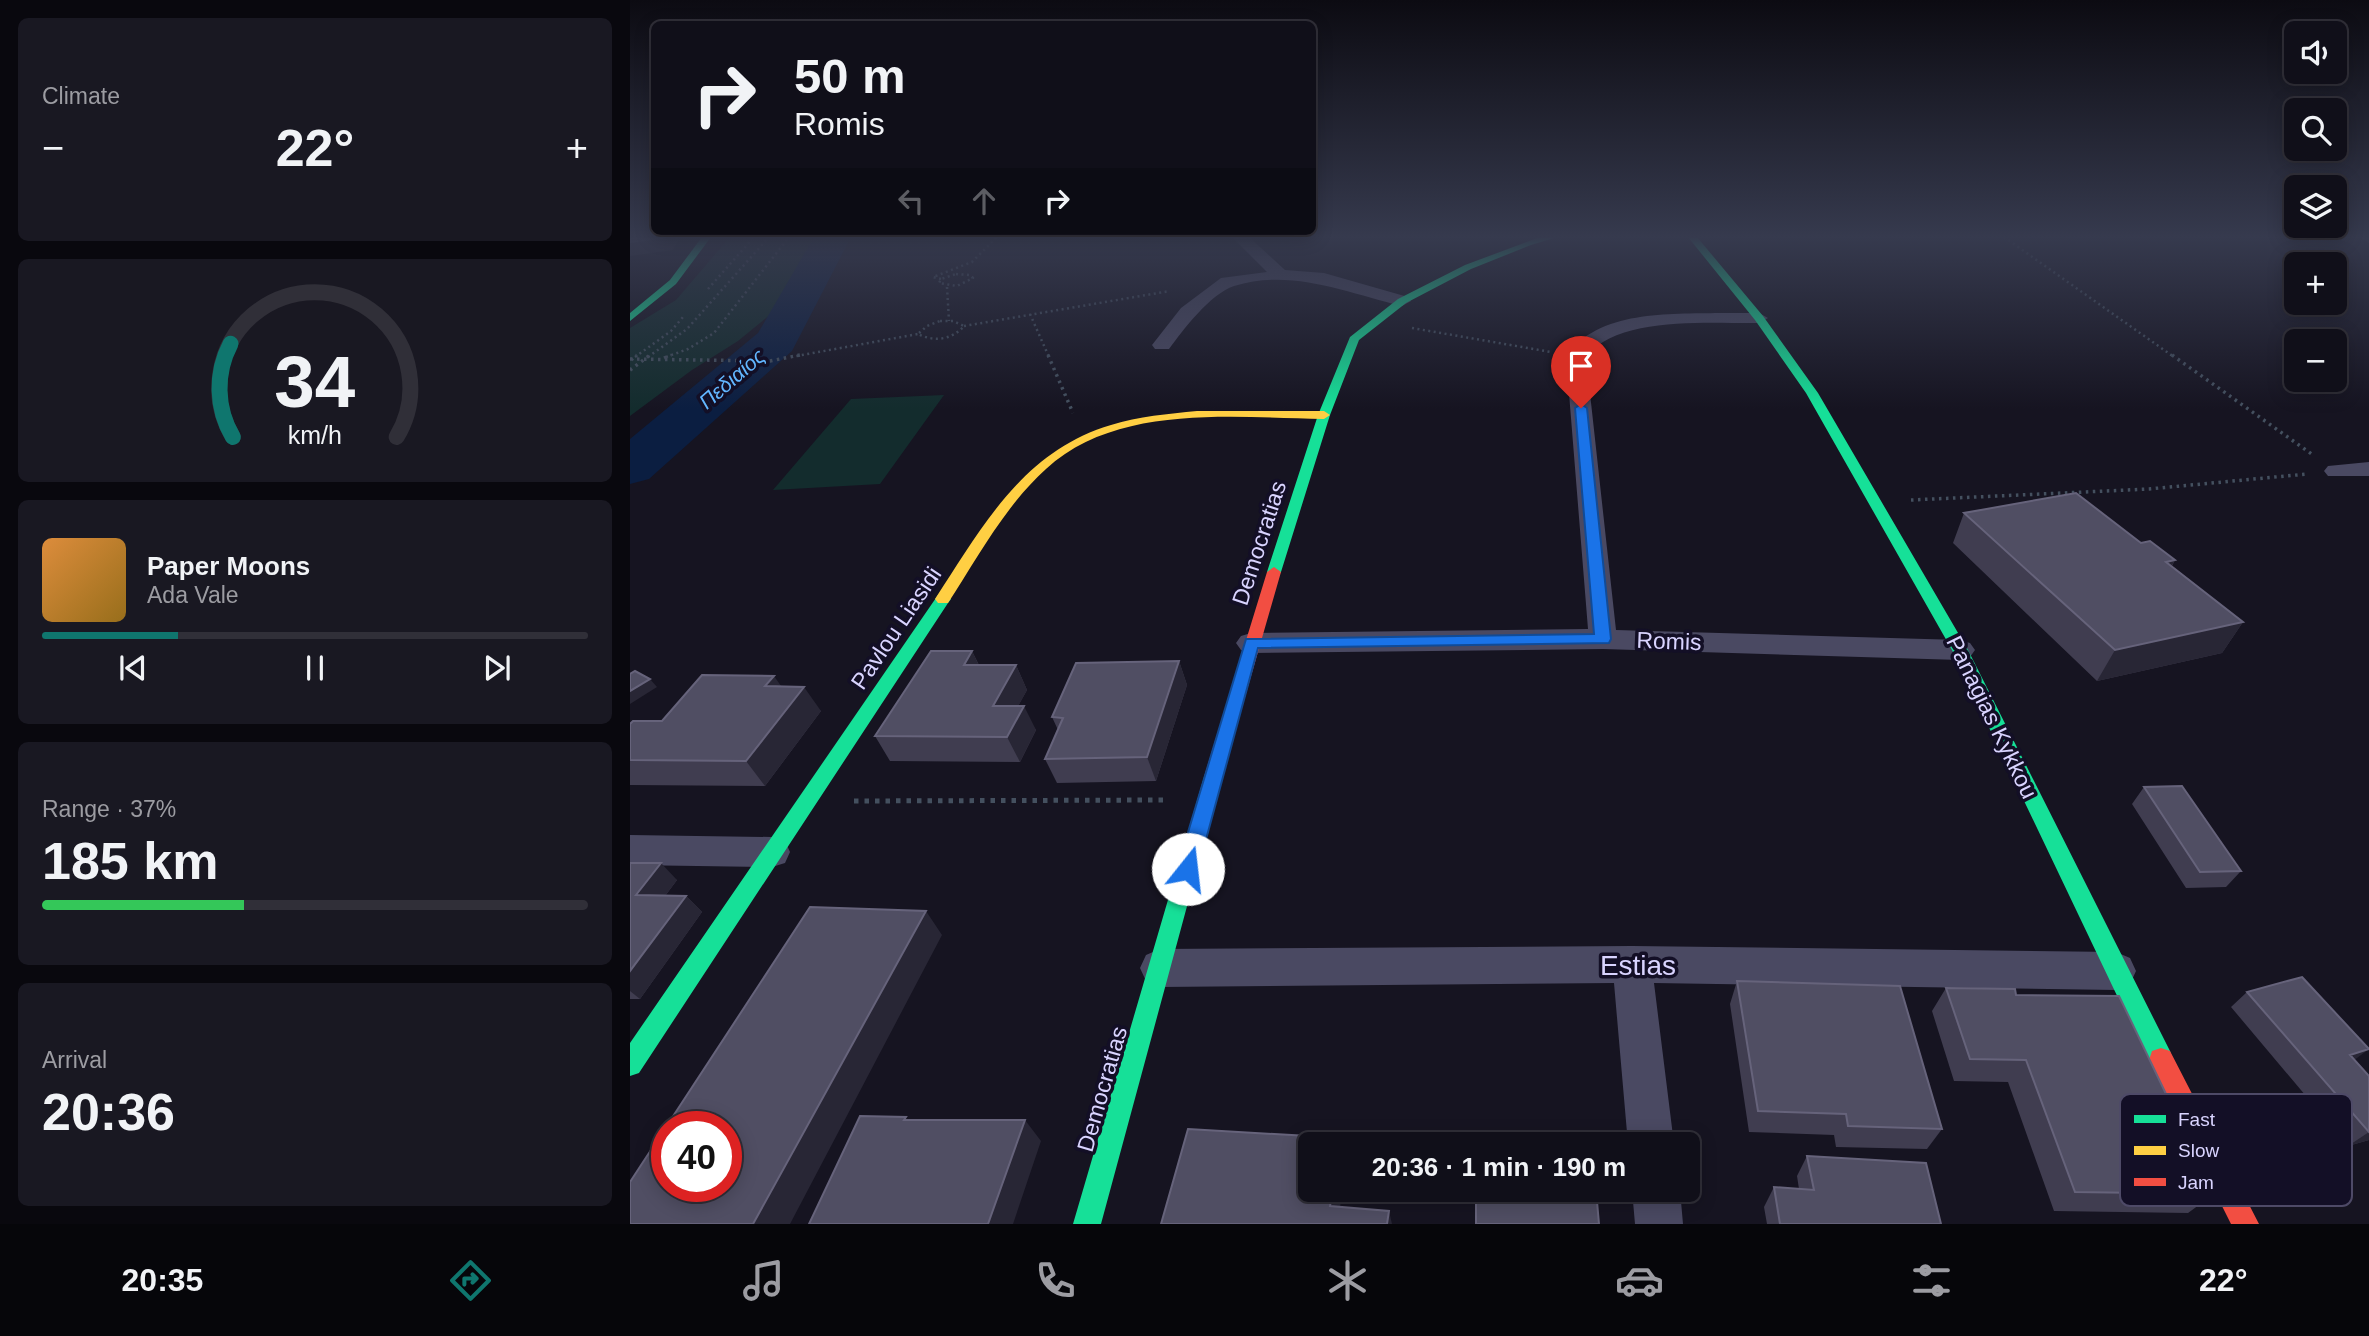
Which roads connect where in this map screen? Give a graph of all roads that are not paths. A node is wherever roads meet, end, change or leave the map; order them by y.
1 (663, 294) edge
2 (1211, 294) edge
3 (1381, 294) edge
4 (1414, 294) edge
5 (1739, 294) edge
6 (1402, 300) junction
7 (630, 318) edge
8 (1759, 318) junction
9 (1162, 345) dead end
10 (1324, 415) junction
11 (2369, 470) edge
12 (2336, 471) road end
13 (1603, 639) junction
14 (1251, 643) junction
15 (1960, 650) junction
16 (630, 850) edge
17 (772, 852) junction
18 (1632, 964) junction
19 (1160, 968) junction
20 (2116, 971) junction
21 (630, 1063) edge
22 (2179, 1094) edge
23 (1650, 1132) edge
24 (1657, 1202) edge
25 (2236, 1206) edge
26 (1087, 1224) edge
27 (1659, 1224) edge
28 (2245, 1224) edge

1 - 7 street
2 - 9 street
3 - 6 street
4 - 6 street, Democratias
5 - 8 street, Panagias Kykkou
6 - 10 street, Democratias
8 - 13 street
8 - 15 street, Panagias Kykkou
10 - 14 street, Democratias
10 - 17 street, Pavlou Liasidi
11 - 12 street
13 - 14 street, Romis
13 - 15 street, Romis
14 - 19 street, Democratias
15 - 20 street, Panagias Kykkou
16 - 17 street
17 - 21 street, Pavlou Liasidi
18 - 19 street, Estias
18 - 20 street, Estias
18 - 23 street
19 - 26 street, Democratias
20 - 22 street, Panagias Kykkou
24 - 27 street
25 - 28 street, Panagias Kykkou

